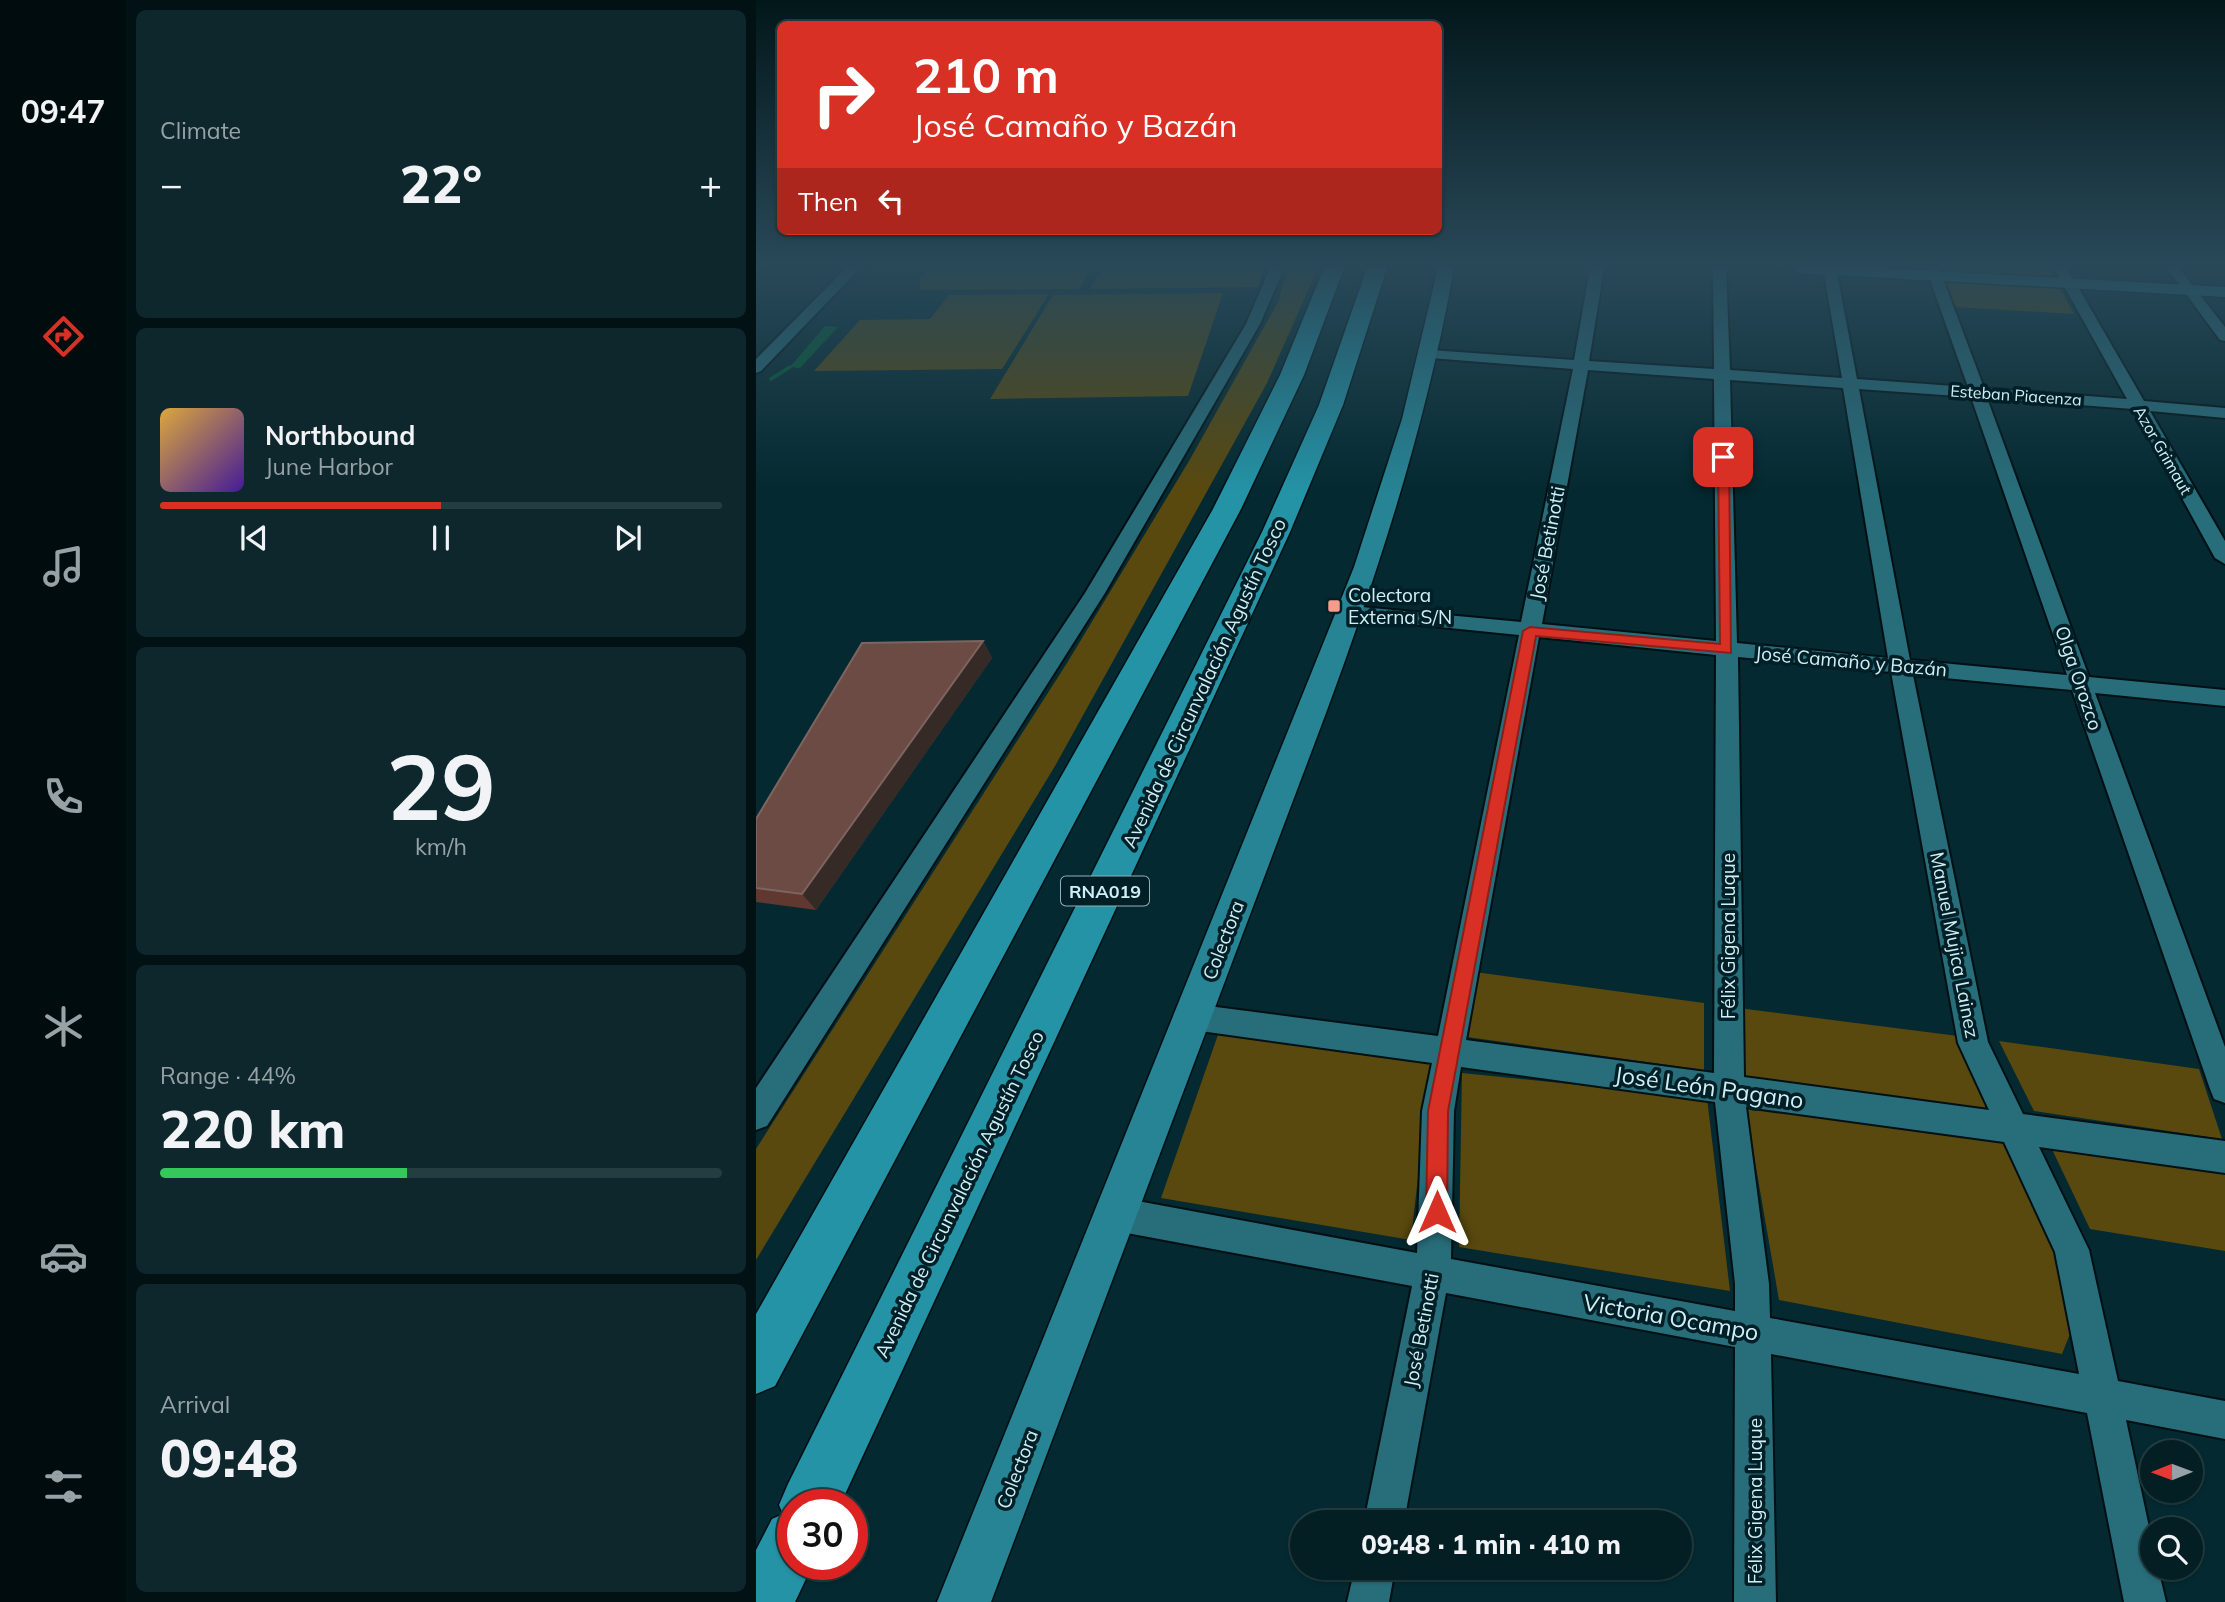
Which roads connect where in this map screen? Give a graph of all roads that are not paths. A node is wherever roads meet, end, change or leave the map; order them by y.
1 (780, 343) edge
2 (1242, 343) edge
3 (1304, 343) edge
4 (1352, 343) edge
5 (1432, 343) edge
6 (1585, 343) edge
7 (1721, 343) edge
8 (1842, 343) edge
9 (1960, 343) edge
10 (2103, 343) edge
11 (1430, 354) junction
12 (1581, 365) junction
13 (756, 368) edge
14 (1722, 375) junction
15 (1849, 384) junction
16 (1979, 393) junction
17 (2138, 407) junction
18 (2225, 413) edge
19 (2225, 558) edge
20 (1351, 612) junction
21 (1530, 631) junction
22 (1727, 649) junction
23 (1900, 665) junction
24 (2080, 684) junction
25 (2225, 698) edge
26 (1193, 1017) junction
27 (1449, 1052) junction
28 (2225, 1089) edge
29 (1729, 1091) junction
30 (756, 1115) edge
31 (2014, 1127) junction
32 (2225, 1157) edge
33 (1116, 1214) junction
34 (1433, 1273) junction
35 (1755, 1332) junction
36 (756, 1367) edge
37 (2105, 1398) junction
38 (2225, 1420) edge
39 (817, 1489) edge
40 (1386, 1510) edge
41 (777, 1573) edge
42 (1373, 1580) edge
43 (763, 1602) edge
44 (964, 1602) edge
45 (1368, 1602) edge
46 (1755, 1602) edge
47 (2145, 1602) edge

1 - 13 street
2 - 30 street
3 - 36 highway
4 - 39 highway, Avenida de Circunvalación Agustín Tosco / RNA019
5 - 11 main road, Colectora
6 - 12 street, José Betinotti
7 - 14 street, Félix Gigena Luque
8 - 15 street, Manuel Mujica Lainez
9 - 16 street, Olga Orozco
10 - 17 street, Azor Grimaut
11 - 12 street, Esteban Piacenza
11 - 20 main road, Colectora
12 - 14 street, Esteban Piacenza
12 - 21 street, José Betinotti
14 - 15 street, Esteban Piacenza
14 - 22 street, Félix Gigena Luque
15 - 16 street, Esteban Piacenza
15 - 23 street, Manuel Mujica Lainez
16 - 17 street, Esteban Piacenza
16 - 24 street, Olga Orozco
17 - 18 street, Esteban Piacenza
17 - 19 street, Azor Grimaut
20 - 21 street, José Camaño y Bazán
20 - 26 main road, Colectora
21 - 22 street, José Camaño y Bazán
21 - 27 street, José Betinotti
22 - 23 street, José Camaño y Bazán
22 - 29 street, Félix Gigena Luque
23 - 24 street, José Camaño y Bazán
23 - 31 street, Manuel Mujica Lainez
24 - 25 street, José Camaño y Bazán
24 - 28 street, Olga Orozco
26 - 27 street, José León Pagano
26 - 33 main road, Colectora
27 - 29 street, José León Pagano
27 - 34 street, José Betinotti
29 - 31 street, José León Pagano
29 - 35 street, Félix Gigena Luque
31 - 32 street, José León Pagano
31 - 37 street, Manuel Mujica Lainez
33 - 34 street, Victoria Ocampo
33 - 44 main road, Colectora
34 - 35 street, Victoria Ocampo
34 - 40 street, José Betinotti
35 - 37 street, Victoria Ocampo
35 - 46 street, Félix Gigena Luque
37 - 38 street, Victoria Ocampo
37 - 47 street, Manuel Mujica Lainez
41 - 43 highway
42 - 45 street

